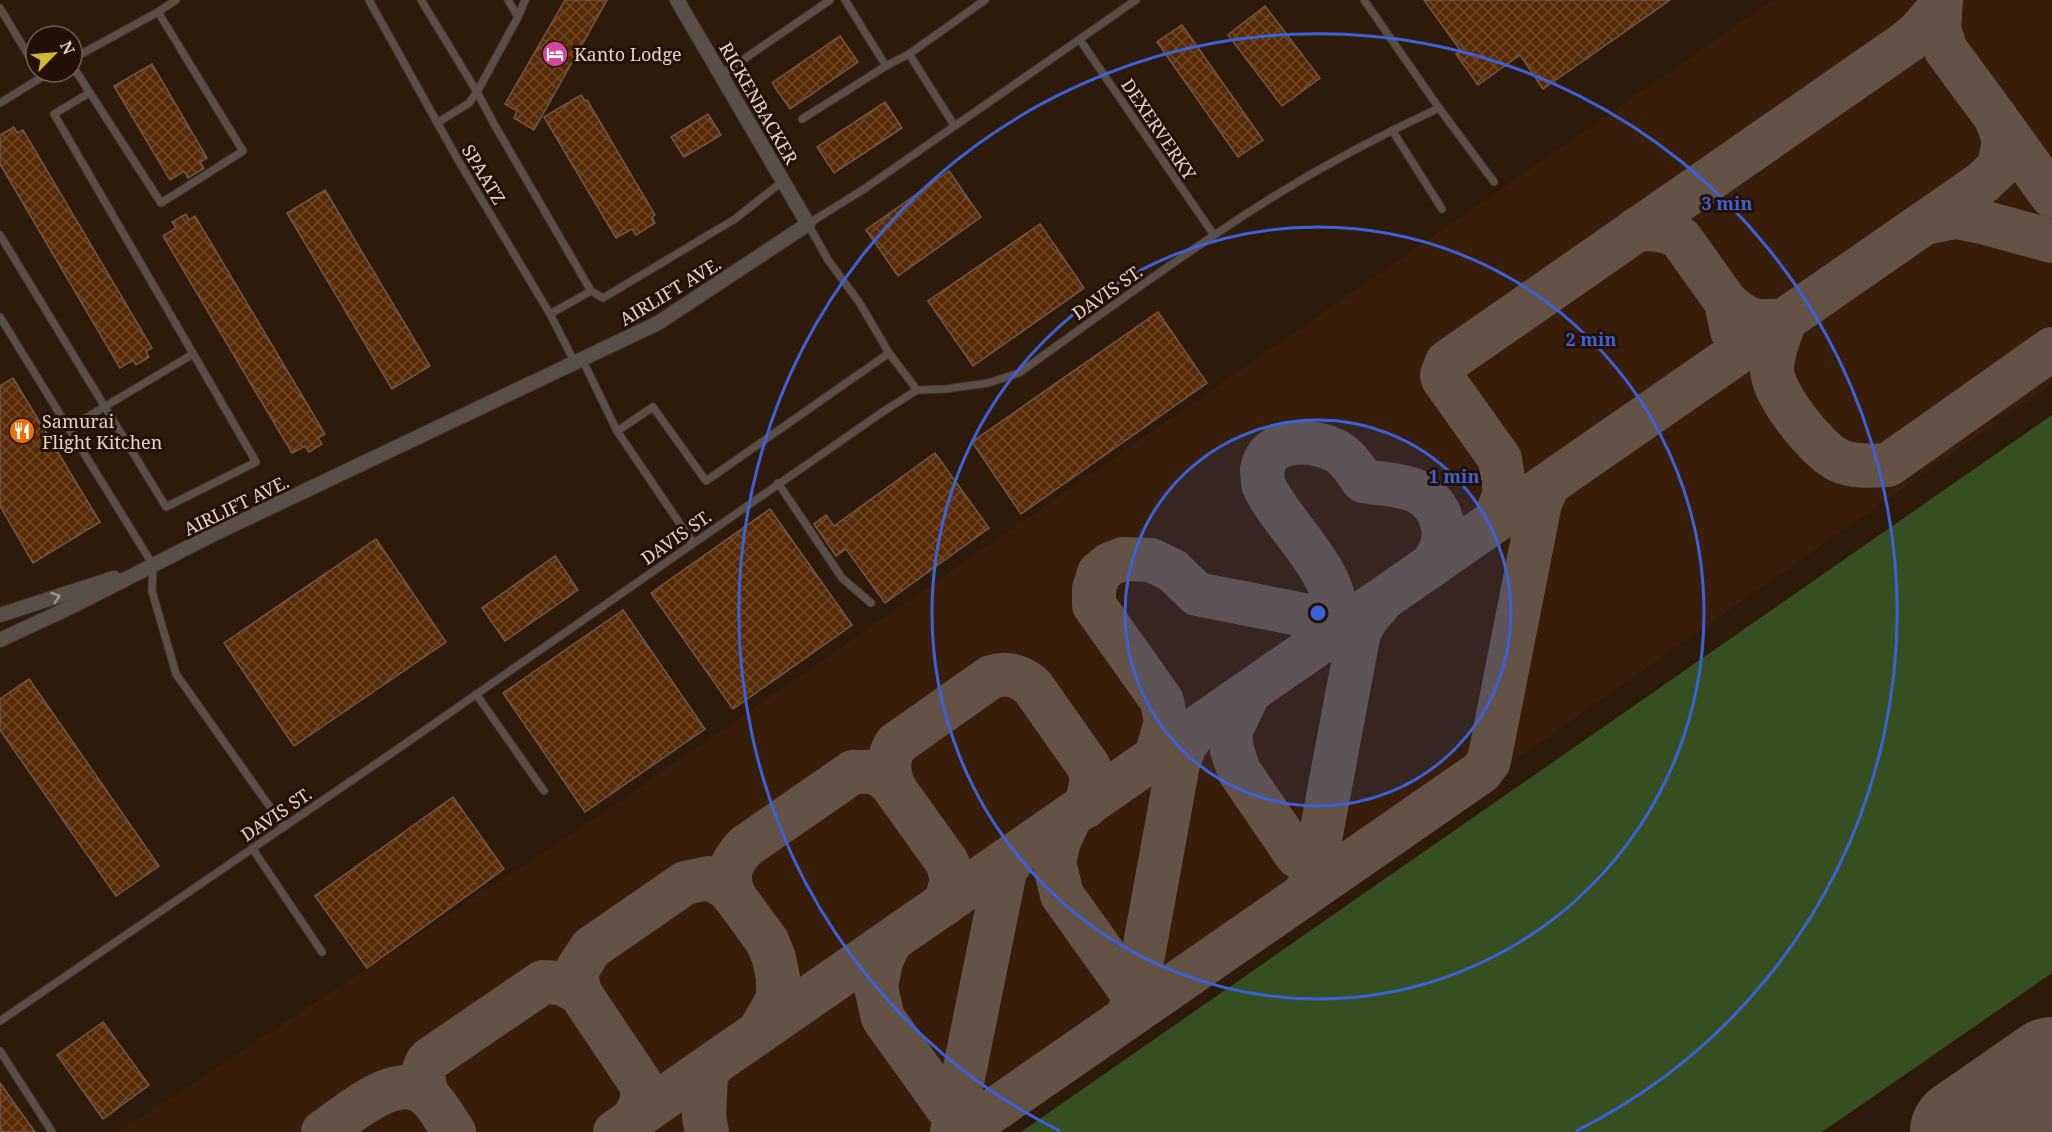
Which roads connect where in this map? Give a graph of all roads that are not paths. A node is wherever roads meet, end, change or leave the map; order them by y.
1 (176, 0) edge
2 (369, 0) edge
3 (421, 0) edge
4 (508, 0) edge
5 (525, 0) edge
6 (677, 0) edge
7 (830, 0) edge
8 (845, 0) edge
9 (985, 0) edge
10 (1136, 0) edge
11 (1364, 0) edge
12 (0, 8) edge
13 (158, 12) junction
14 (518, 17) junction
15 (1080, 40) junction
16 (24, 48) edge
17 (84, 52) edge
18 (909, 54) junction
19 (886, 66) junction
20 (722, 74) junction
21 (27, 84) edge
22 (84, 84) edge
23 (477, 92) junction
24 (89, 93) junction
25 (0, 103) edge
26 (1439, 108) junction
27 (802, 119) dead end
28 (437, 123) junction
29 (954, 125) junction
30 (1392, 130) junction
31 (783, 181) junction
32 (1494, 182) dead end
33 (1442, 209) dead end
34 (808, 224) junction
35 (0, 235) edge
36 (1214, 235) junction
37 (591, 291) junction
38 (550, 314) junction
39 (0, 317) edge
40 (889, 353) junction
41 (193, 354) junction
42 (579, 361) junction
43 (917, 390) junction
44 (105, 407) junction
45 (69, 428) junction
46 (617, 431) junction
47 (778, 483) junction
48 (693, 543) junction
49 (153, 565) junction
50 (871, 603) dead end
51 (0, 615) edge
52 (0, 639) edge
53 (476, 694) junction
54 (544, 790) dead end
55 (284, 827) junction
56 (252, 848) junction
57 (322, 952) dead end
58 (0, 1021) edge
59 (0, 1051) edge
60 (52, 1132) edge

1 - 13 lane
2 - 28 lane, SPAATZ
3 - 23 lane
4 - 14 lane
5 - 14 lane
6 - 20 street, RICKENBACKER
7 - 20 lane
8 - 19 lane
9 - 18 lane
10 - 15 lane, AIRLIFT AVE.
11 - 26 lane
12 - 16 lane
13 - 17 lane
13 - 24 lane
14 - 23 lane
15 - 29 lane, AIRLIFT AVE.
15 - 36 lane, DEXERVERKY
18 - 19 lane
18 - 29 lane
19 - 27 lane
20 - 31 street, RICKENBACKER
21 - 25 lane
22 - 24 lane
23 - 28 lane
23 - 37 lane
24 - 41 lane
26 - 30 lane, DAVIS ST.
26 - 32 lane
28 - 38 lane, SPAATZ
29 - 34 lane, AIRLIFT AVE.
30 - 33 lane
30 - 36 lane, DAVIS ST.
31 - 34 street, RICKENBACKER
31 - 37 lane
34 - 40 lane
34 - 42 street, AIRLIFT AVE.
35 - 44 lane
36 - 43 lane, DAVIS ST.
37 - 38 lane
38 - 42 lane, SPAATZ
39 - 45 lane
40 - 43 lane
40 - 46 lane
41 - 44 lane
41 - 44 lane
42 - 46 lane, SPAATZ
42 - 49 street, AIRLIFT AVE.
43 - 47 lane, DAVIS ST.
44 - 45 lane
45 - 49 lane
46 - 48 lane, SPAATZ
47 - 48 lane, DAVIS ST.
47 - 50 lane
48 - 53 lane, DAVIS ST.
51 -> 49 street, AIRLIFT AVE.
49 - 52 street, AIRLIFT AVE.
49 - 55 lane
53 - 54 lane
53 - 55 lane, DAVIS ST.
55 - 56 lane, DAVIS ST.
56 - 57 lane
56 - 58 lane, DAVIS ST.
59 - 60 lane

